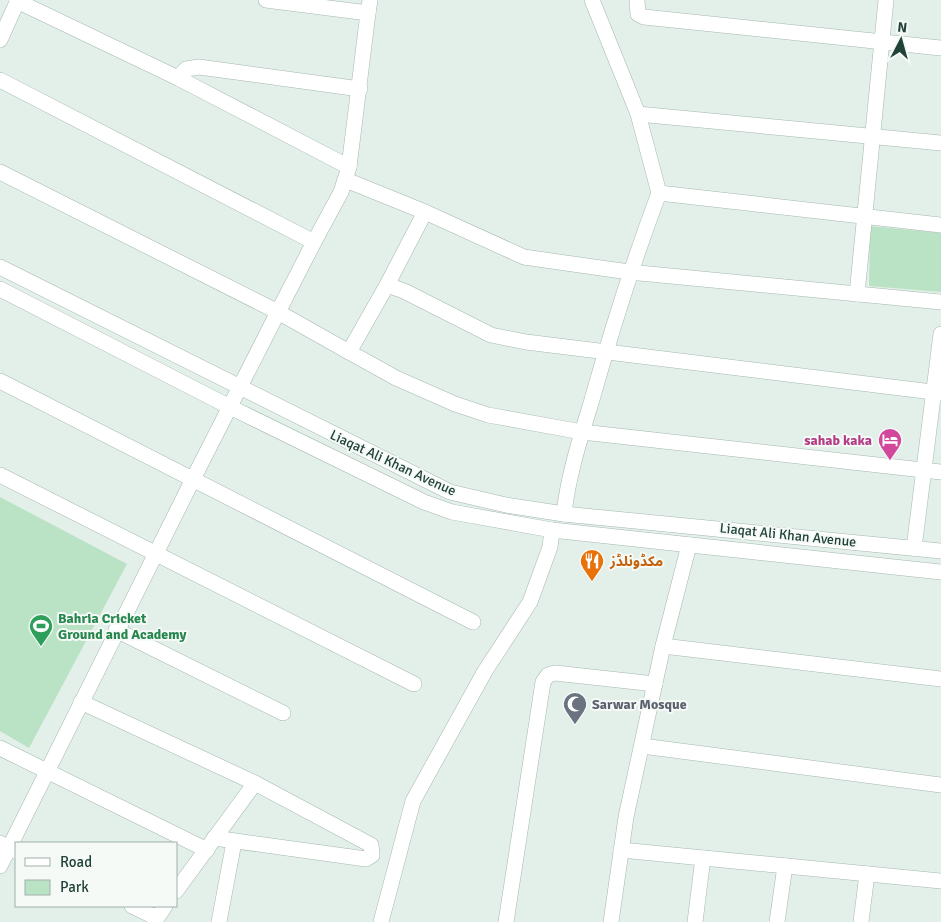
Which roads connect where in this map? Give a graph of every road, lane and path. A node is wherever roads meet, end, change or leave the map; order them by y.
1 (17, 0) edge
2 (266, 0) edge
3 (592, 0) edge
4 (637, 0) edge
5 (886, 0) edge
6 (369, 6) edge
7 (0, 40) edge
8 (882, 42) junction
9 (941, 48) edge
10 (178, 78) junction
11 (0, 80) edge
12 (360, 89) junction
13 (638, 114) junction
14 (873, 137) junction
15 (941, 143) edge
16 (0, 172) edge
17 (348, 174) junction
18 (659, 193) junction
19 (425, 212) junction
20 (864, 218) junction
21 (941, 224) edge
22 (314, 242) junction
23 (0, 267) edge
24 (629, 272) junction
25 (387, 286) junction
26 (0, 289) edge
27 (857, 294) junction
28 (941, 302) edge
29 (278, 312) junction
30 (941, 334) edge
31 (348, 352) junction
32 (605, 353) junction
33 (0, 381) edge
34 (239, 388) junction
35 (937, 393) edge
36 (230, 407) junction
37 (582, 432) junction
38 (923, 471) junction
39 (941, 472) edge
40 (0, 475) edge
41 (194, 480) junction
42 (564, 514) junction
43 (552, 530) junction
44 (746, 531) junction
45 (689, 545) junction
46 (914, 548) junction
47 (745, 551) junction
48 (941, 551) edge
49 (153, 554) junction
50 (941, 572) edge
51 (474, 622) dead end
52 (116, 630) junction
53 (663, 646) junction
54 (941, 679) edge
55 (414, 684) dead end
56 (655, 684) junction
57 (81, 702) junction
58 (283, 712) dead end
59 (642, 746) junction
60 (0, 748) edge
61 (46, 773) junction
62 (255, 783) junction
63 (941, 785) edge
64 (234, 842) junction
65 (211, 844) junction
66 (8, 847) edge
67 (621, 850) junction
68 (703, 858) junction
69 (0, 866) edge
70 (785, 866) junction
71 (866, 874) junction
72 (941, 881) edge
73 (178, 888) edge
74 (135, 907) edge
75 (160, 917) edge
76 (219, 922) edge
77 (381, 922) edge
78 (506, 922) edge
79 (611, 922) edge
80 (695, 922) edge
81 (777, 922) edge
82 (860, 922) edge

1 - 7 street
1 - 10 street
2 - 6 street
3 - 13 street
4 - 8 street
5 - 8 street
6 - 12 street
8 - 9 street
8 - 14 street
10 - 12 street
10 - 17 street
11 - 22 street
12 - 17 street
13 - 14 street
13 - 18 street
14 - 15 street
14 - 20 street
16 - 29 street
17 - 19 street
17 - 22 street
18 - 20 street
18 - 24 street
19 - 24 street
19 - 25 street
20 - 21 street
20 - 27 street
22 - 29 street
23 - 34 street, Liaqat Ali Khan Avenue
24 - 27 street
24 - 32 street
25 - 31 street
25 - 32 street
26 - 36 street, Liaqat Ali Khan Avenue
27 - 28 street
29 - 31 street
29 - 34 street
30 - 35 street
31 - 37 street
32 - 35 street
32 - 37 street
33 - 41 street
34 - 36 street
34 - 42 street, Liaqat Ali Khan Avenue
35 - 38 street
36 - 41 street
36 - 43 street, Liaqat Ali Khan Avenue
37 - 38 street
37 - 42 street
38 - 39 street
38 - 46 street
40 - 49 street
41 - 49 street
41 - 51 street
42 - 44 street, Liaqat Ali Khan Avenue
43 - 45 street, Liaqat Ali Khan Avenue
43 - 77 street
44 - 46 street, Liaqat Ali Khan Avenue
44 - 47 street
45 - 47 street, Liaqat Ali Khan Avenue
45 - 53 street
46 - 48 street, Liaqat Ali Khan Avenue
47 - 50 street, Liaqat Ali Khan Avenue
49 - 52 street
49 - 55 street
52 - 57 street
52 - 58 street
53 - 54 street
53 - 56 street
56 - 59 street
56 - 78 street
57 - 61 street
57 - 62 street
59 - 63 street
59 - 67 street
60 - 61 street
61 - 65 street
61 - 66 street
62 - 64 street
62 - 65 street
64 - 65 street
64 - 76 street
65 - 73 street
66 - 69 street
67 - 68 street
67 - 79 street
68 - 70 street
68 - 80 street
70 - 71 street
70 - 81 street
71 - 72 street
71 - 82 street
74 - 75 street

